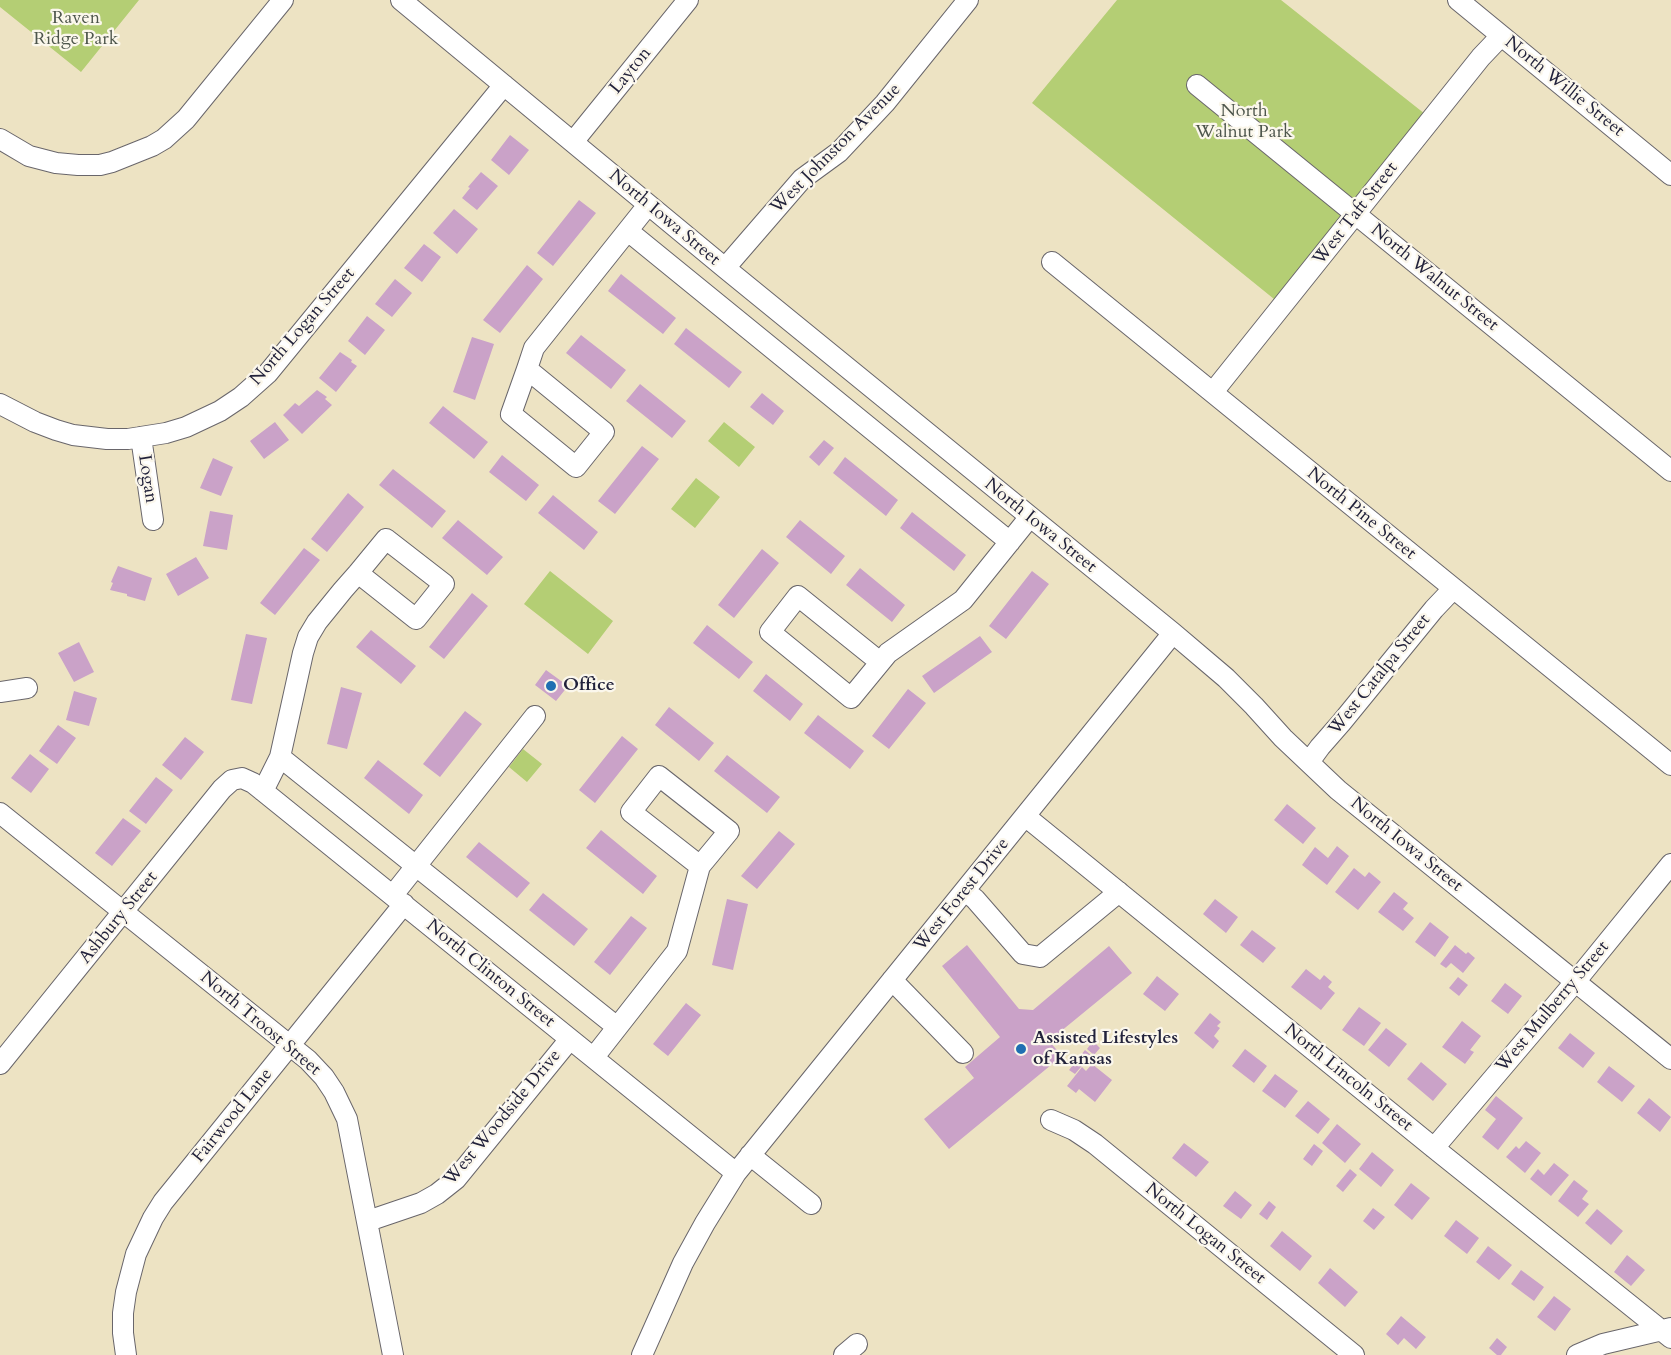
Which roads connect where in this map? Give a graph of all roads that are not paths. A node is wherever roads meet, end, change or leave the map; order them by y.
1 (283, 0) edge
2 (401, 0) edge
3 (968, 0) edge
4 (1458, 0) edge
5 (680, 3) edge
6 (1501, 36) junction
7 (504, 85) junction
8 (1197, 85) dead end
9 (0, 139) edge
10 (573, 142) junction
11 (1671, 175) edge
12 (648, 205) junction
13 (1355, 213) junction
14 (628, 231) junction
15 (1052, 262) dead end
16 (725, 268) junction
17 (527, 369) junction
18 (1213, 392) junction
19 (0, 404) edge
20 (141, 437) junction
21 (1671, 471) edge
22 (1029, 518) junction
23 (153, 520) dead end
24 (1010, 542) junction
25 (358, 573) dead end
26 (1453, 589) junction
27 (1173, 633) junction
28 (880, 662) junction
29 (27, 687) dead end
30 (0, 692) edge
31 (535, 716) dead end
32 (280, 757) junction
33 (1309, 762) junction
34 (1671, 765) edge
35 (242, 778) joint
36 (264, 790) junction
37 (0, 813) edge
38 (1025, 816) junction
39 (1671, 864) edge
40 (417, 866) junction
41 (700, 866) junction
42 (965, 891) junction
43 (1119, 892) junction
44 (399, 899) junction
45 (124, 911) junction
46 (892, 980) junction
47 (1575, 982) junction
48 (617, 1027) junction
49 (570, 1038) junction
50 (290, 1046) junction
51 (963, 1053) dead end
52 (594, 1058) junction
53 (1671, 1059) edge
54 (0, 1064) edge
55 (1051, 1120) dead end
56 (1434, 1148) junction
57 (750, 1155) junction
58 (736, 1173) junction
59 (811, 1204) dead end
60 (368, 1221) junction
61 (1668, 1332) edge
62 (126, 1355) edge
63 (393, 1355) edge
64 (642, 1355) edge
65 (1354, 1355) edge
66 (1577, 1355) edge

1 - 9 street
2 - 7 street, North Iowa Street
3 - 16 street, West Johnston Avenue
4 - 6 street, North Willie Street
5 - 10 street, Layton
6 - 11 street, North Willie Street
6 - 13 street, West Taft Street
7 - 10 street, North Iowa Street
7 - 20 street, North Logan Street
8 - 13 street, North Walnut Street
10 - 12 street, North Iowa Street
12 - 14 street
12 - 16 street, North Iowa Street
13 - 18 street, West Taft Street
13 - 21 street, North Walnut Street
14 - 17 street
14 - 24 street
15 - 18 street, North Pine Street
16 - 22 street, North Iowa Street
17 - 17 street
18 - 26 street, North Pine Street
19 - 20 street, North Logan Street
20 - 23 street, Logan
22 - 24 street
22 - 27 street, North Iowa Street
24 - 28 street
25 - 32 street
26 - 33 street, West Catalpa Street
26 - 34 street, North Pine Street
27 - 33 street, North Iowa Street
27 - 38 street, West Forest Drive
28 - 28 street
29 - 30 street
31 - 40 street, Fairwood Lane
32 - 36 street
32 - 40 street
33 - 47 street, North Iowa Street
35 - 36 street, North Clinton Street
35 - 45 street, Ashbury Street
36 - 44 street, North Clinton Street
37 - 45 street, North Troost Street
38 - 42 street, West Forest Drive
38 - 43 street, North Lincoln Street
39 - 47 street, West Mulberry Street
40 - 44 street, Fairwood Lane
40 - 48 street
41 - 41 street
41 - 48 street
42 - 43 street
42 - 46 street, West Forest Drive
43 - 56 street, North Lincoln Street
44 - 49 street, North Clinton Street
44 - 50 street, Fairwood Lane
45 - 50 street, North Troost Street
45 - 54 street, Ashbury Street
46 - 51 street
46 - 57 street, West Forest Drive
47 - 53 street, North Iowa Street
47 - 56 street, West Mulberry Street
48 - 52 street
49 - 52 street, North Clinton Street
49 - 60 street, West Woodside Drive
50 - 60 street, North Troost Street
50 - 62 street, Fairwood Lane
52 - 58 street, North Clinton Street
55 - 65 street, North Logan Street
56 - 61 street, North Lincoln Street
57 - 58 street, West Forest Drive
57 - 59 street
58 - 64 street, West Forest Drive
60 - 63 street, North Troost Street
61 - 66 street

